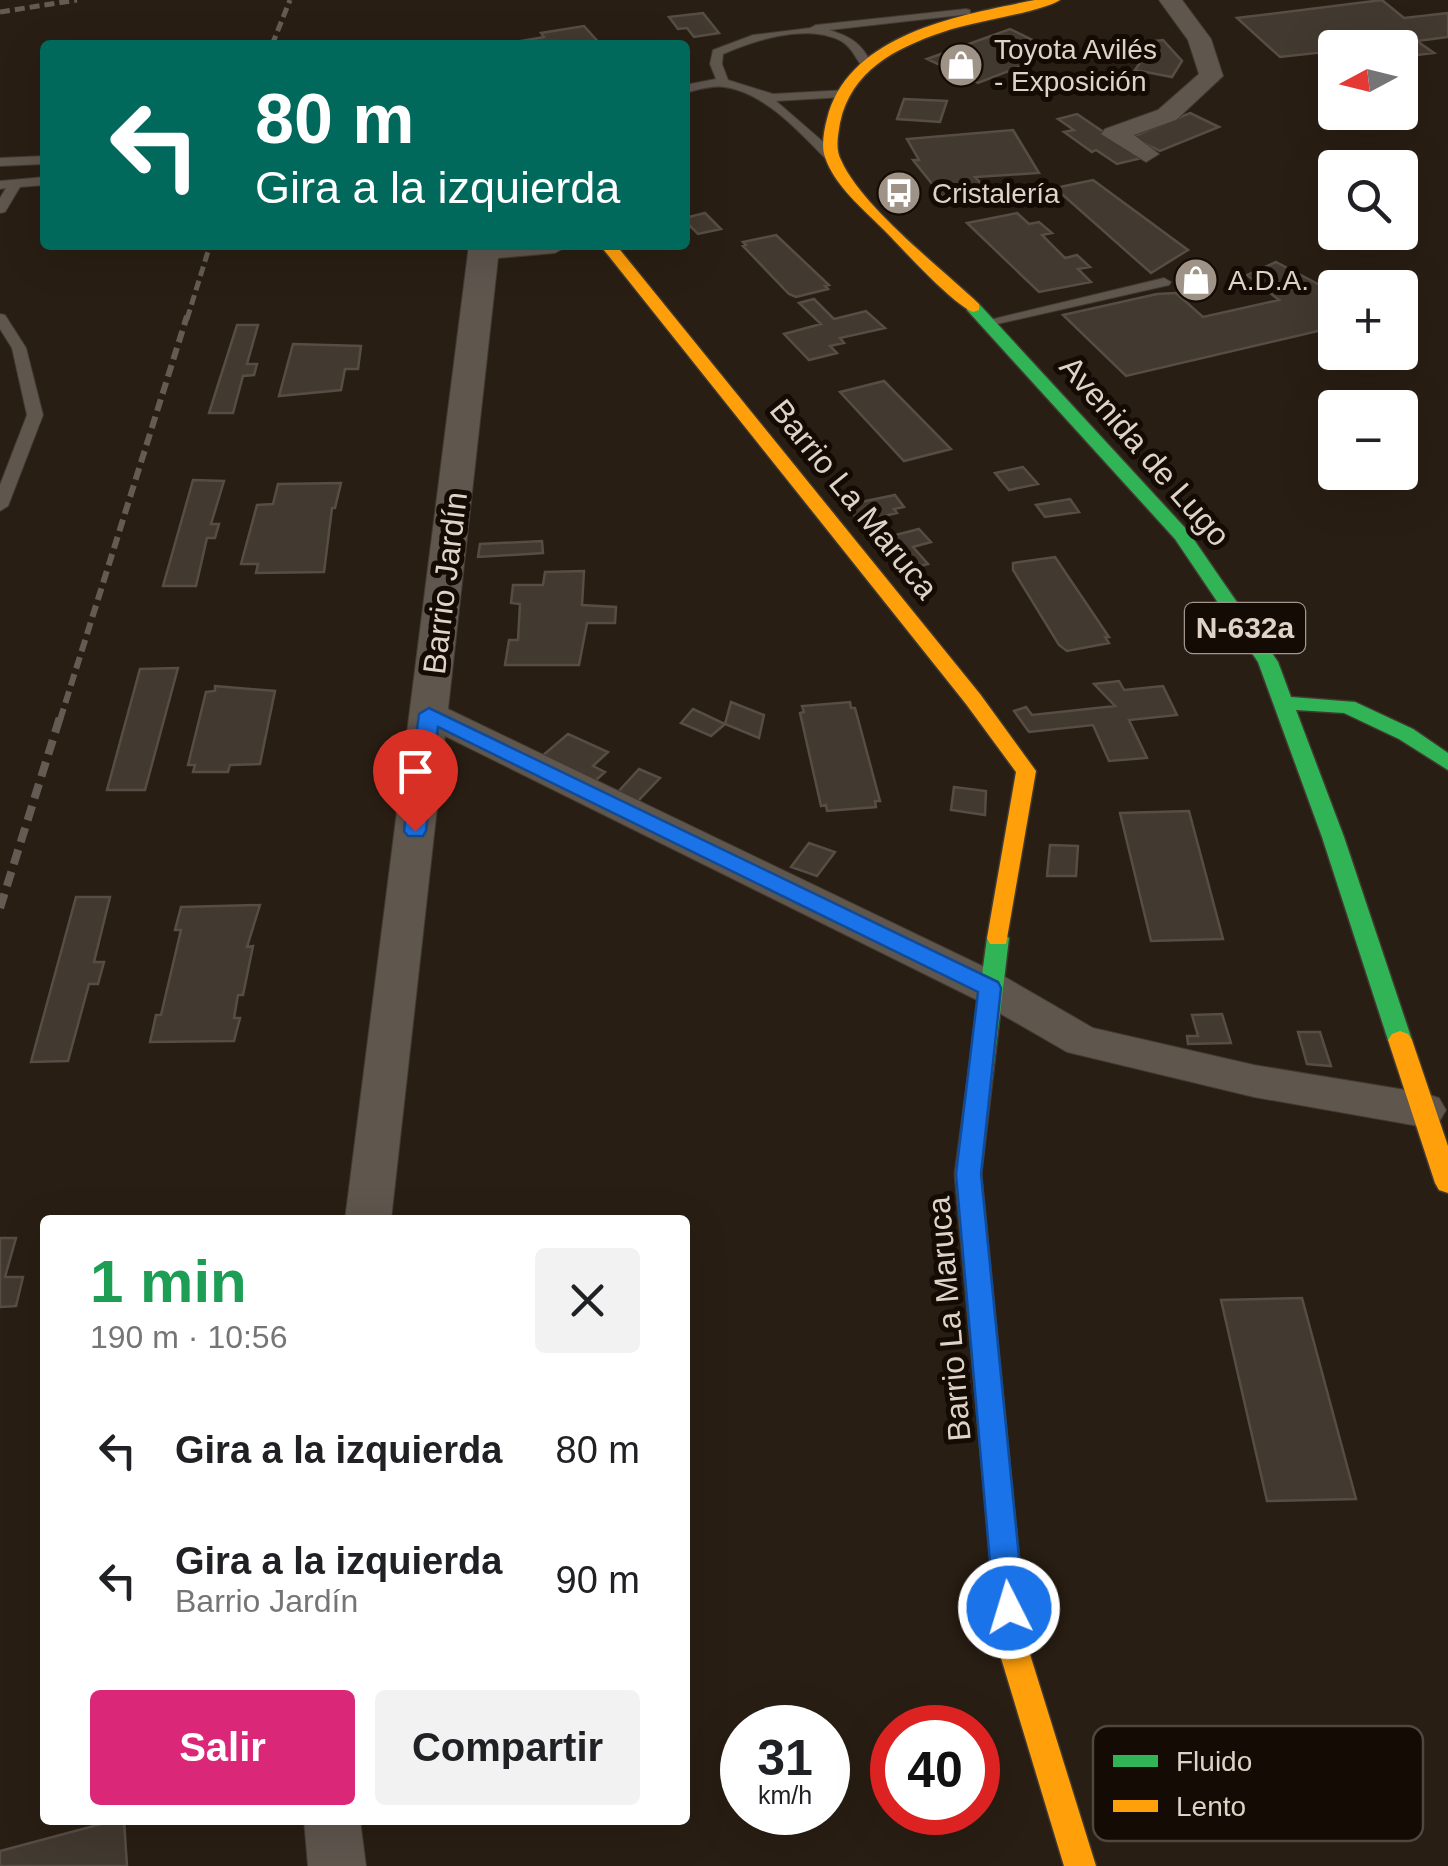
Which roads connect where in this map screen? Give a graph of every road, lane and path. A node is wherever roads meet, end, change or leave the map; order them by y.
1 (1054, 0) edge
2 (1170, 0) edge
3 (1003, 8) junction
4 (803, 30) junction
5 (868, 66) junction
6 (723, 82) junction
7 (690, 87) edge
8 (844, 93) junction
9 (749, 94) junction
10 (1146, 154) dead end
11 (831, 156) junction
12 (40, 160) edge
13 (0, 162) edge
14 (40, 172) edge
15 (6, 179) edge
16 (40, 181) edge
17 (0, 209) edge
18 (484, 250) edge
19 (612, 250) edge
20 (1164, 282) dead end
21 (0, 318) edge
22 (988, 322) junction
23 (0, 506) edge
24 (1284, 703) junction
25 (429, 714) junction
26 (1448, 763) edge
27 (990, 988) junction
28 (1424, 1110) junction
29 (1448, 1184) edge
30 (369, 1215) edge
31 (333, 1825) edge
32 (338, 1866) edge
33 (1080, 1866) edge

1 - 3 main road
2 - 10 street
3 - 4 lane
3 - 5 main road
4 - 5 lane
4 - 6 lane
5 - 8 main road
6 - 7 lane
6 - 9 lane
8 - 9 lane
8 - 11 main road
9 - 11 lane
11 - 22 main road, Avenida de Lugo / N-632a
12 - 13 lane
14 - 15 lane
15 - 16 lane
15 - 17 lane
18 - 25 street, Barrio Jardín
19 - 27 main road, Barrio La Maruca
20 - 22 lane
21 - 23 lane
22 - 24 main road, Avenida de Lugo / N-632a
24 - 26 main road
24 - 28 main road, Avenida de Lugo / N-632a
25 - 27 street
25 - 30 street, Barrio Jardín
27 - 28 street
27 - 33 main road, Barrio La Maruca
28 - 29 main road, Avenida de Lugo / N-632a
31 - 32 street

